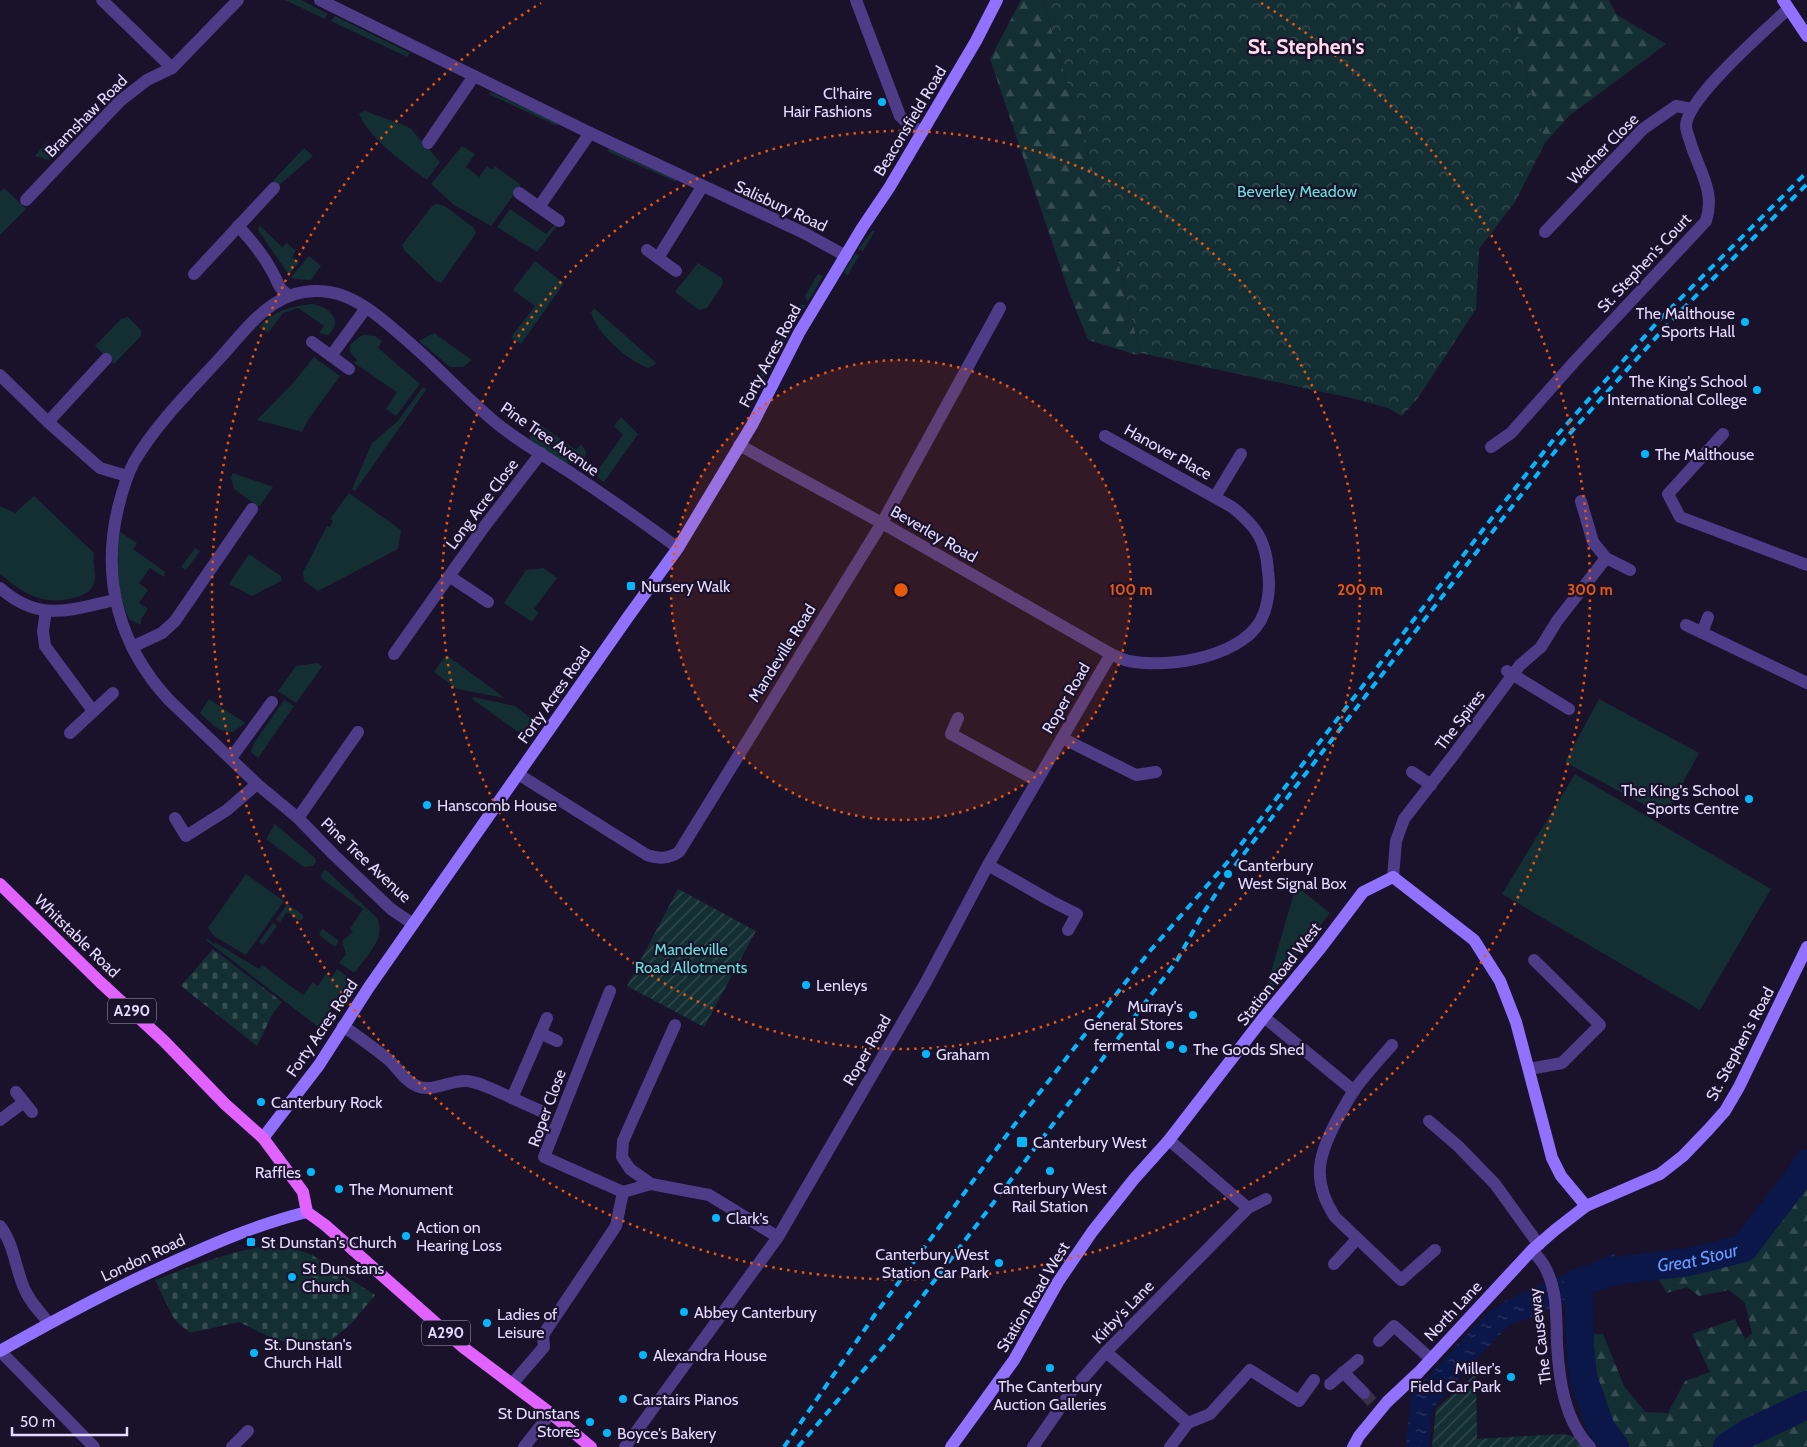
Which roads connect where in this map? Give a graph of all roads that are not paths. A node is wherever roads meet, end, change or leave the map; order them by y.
1 (102, 0) edge
2 (238, 0) edge
3 (320, 0) edge
4 (856, 0) edge
5 (997, 0) edge
6 (1786, 5) edge
7 (1807, 36) edge
8 (172, 68) junction
9 (474, 76) junction
10 (1692, 109) junction
11 (922, 132) junction
12 (590, 133) junction
13 (428, 143) dead end
14 (702, 187) junction
15 (274, 188) dead end
16 (519, 193) dead end
17 (26, 200) dead end
18 (539, 207) junction
19 (559, 221) dead end
20 (238, 226) junction
21 (1544, 232) dead end
22 (647, 250) dead end
23 (846, 256) junction
24 (658, 258) junction
25 (676, 271) dead end
26 (194, 274) dead end
27 (288, 295) junction
28 (366, 308) junction
29 (1000, 308) dead end
30 (312, 342) dead end
31 (331, 356) junction
32 (106, 359) dead end
33 (349, 369) dead end
34 (0, 374) edge
35 (48, 422) junction
36 (1723, 434) dead end
37 (1105, 436) dead end
38 (740, 445) junction
39 (1491, 447) dead end
40 (541, 453) junction
41 (1241, 454) dead end
42 (127, 476) junction
43 (1215, 497) junction
44 (1581, 501) dead end
45 (252, 509) dead end
46 (882, 522) junction
47 (678, 548) junction
48 (1606, 558) junction
49 (1807, 565) edge
50 (1630, 570) dead end
51 (449, 576) junction
52 (0, 588) edge
53 (116, 600) junction
54 (488, 602) dead end
55 (46, 611) junction
56 (1708, 617) dead end
57 (1686, 626) dead end
58 (1702, 633) junction
59 (132, 647) junction
60 (394, 654) dead end
61 (1111, 654) junction
62 (1514, 670) junction
63 (1807, 683) edge
64 (113, 693) dead end
65 (272, 702) dead end
66 (1570, 709) dead end
67 (93, 711) junction
68 (958, 718) dead end
69 (70, 732) dead end
70 (358, 732) dead end
71 (1062, 738) junction
72 (230, 758) junction
73 (1156, 772) dead end
74 (1412, 772) dead end
75 (518, 774) junction
76 (1038, 780) junction
77 (257, 784) junction
78 (1431, 785) junction
79 (175, 818) dead end
80 (298, 818) junction
81 (988, 865) junction
82 (1393, 877) junction
83 (0, 884) edge
84 (413, 924) junction
85 (1068, 930) dead end
86 (1807, 947) edge
87 (1534, 960) dead end
88 (610, 990) dead end
89 (1264, 1017) junction
90 (547, 1018) dead end
91 (675, 1025) dead end
92 (343, 1026) junction
93 (540, 1034) junction
94 (557, 1041) dead end
95 (1392, 1045) dead end
96 (1529, 1070) junction
97 (1354, 1091) junction
98 (512, 1098) junction
99 (24, 1102) dead end
100 (543, 1112) dead end
101 (0, 1120) edge
102 (1429, 1121) dead end
103 (263, 1138) junction
104 (1168, 1140) junction
105 (651, 1184) junction
106 (622, 1192) junction
107 (1266, 1199) dead end
108 (1586, 1206) junction
109 (1248, 1208) junction
110 (307, 1212) junction
111 (0, 1226) edge
112 (778, 1237) junction
113 (1357, 1239) junction
114 (1536, 1248) junction
115 (1435, 1250) dead end
116 (1334, 1264) dead end
117 (49, 1323) junction
118 (1379, 1340) dead end
119 (0, 1351) edge
120 (1106, 1352) junction
121 (1431, 1359) junction
122 (1358, 1360) dead end
123 (1343, 1372) junction
124 (1314, 1380) dead end
125 (512, 1384) junction
126 (1330, 1384) dead end
127 (1364, 1393) tunnel mouth
128 (550, 1414) junction
129 (1188, 1423) junction
130 (248, 1431) dead end
131 (94, 1447) edge
132 (232, 1447) edge
133 (524, 1447) edge
134 (591, 1447) edge
135 (625, 1447) edge
136 (952, 1447) edge
137 (1033, 1447) edge
138 (1170, 1447) edge
139 (1353, 1447) edge
140 (1590, 1447) edge

1 - 8 street
2 - 8 street, Bramshaw Road
3 - 9 street, Salisbury Road
4 - 11 street
5 - 11 street, Beaconsfield Road
6 - 7 street
6 - 10 street, St. Stephen's Court
8 - 17 street, Bramshaw Road
9 - 12 street, Salisbury Road
9 - 13 street
10 - 21 street, Wacher Close
10 - 39 street, St. Stephen's Court
11 - 23 street, Beaconsfield Road
12 - 14 street, Salisbury Road
12 - 18 street
14 - 23 street, Salisbury Road
14 - 24 street
15 - 20 street
16 - 18 street
18 - 19 street
20 - 26 street
20 - 27 street
22 - 24 street
23 - 38 street, Forty Acres Road
24 - 25 street
27 - 28 street, Pine Tree Avenue
27 - 42 street, Pine Tree Avenue
28 - 31 street
28 - 40 street, Pine Tree Avenue
29 - 46 street, Mandeville Road
30 - 31 street
31 - 33 street
32 - 35 street
34 - 35 street
35 - 42 street
36 - 49 street
37 - 43 street, Hanover Place
38 - 46 street, Beverley Road
38 - 47 street, Forty Acres Road
40 - 47 street, Pine Tree Avenue
40 - 51 street, Long Acre Close
41 - 43 street, Hanover Place
42 - 53 street, Pine Tree Avenue
43 - 61 street, Hanover Place
44 - 48 street
45 - 59 street
46 - 61 street, Beverley Road
46 - 75 street, Mandeville Road
47 - 75 street, Forty Acres Road
48 - 50 street
48 - 62 street, The Spires
51 - 54 street, Long Acre Close
51 - 60 street, Long Acre Close
52 - 55 street
53 - 55 street
53 - 59 street, Pine Tree Avenue
55 - 67 street
56 - 58 street
57 - 58 street
58 - 63 street
59 - 72 street, Pine Tree Avenue
61 - 71 street, Roper Road
62 - 66 street
62 - 78 street, The Spires
64 - 67 street
65 - 72 street
67 - 69 street
68 - 76 street
70 - 80 street, Pine Tree Avenue
71 - 73 street
71 - 76 street, Roper Road
72 - 77 street, Pine Tree Avenue
74 - 78 street
75 - 84 street, Forty Acres Road
76 - 81 street, Roper Road
77 - 79 street
77 - 80 street, Pine Tree Avenue
78 - 82 street, The Spires
80 - 84 street, Pine Tree Avenue
81 - 85 street
81 - 112 street, Roper Road
82 - 89 street, Station Road West
82 - 96 street
83 - 103 main road, Whitstable Road / A290
84 - 92 street, Forty Acres Road
86 - 108 street, St. Stephen's Road
87 - 96 street
88 - 106 street, Roper Close
89 - 97 street
89 - 104 street, Station Road West
90 - 93 street
91 - 105 street
92 - 98 street
92 - 103 street, Forty Acres Road
93 - 94 street
93 - 98 street
95 - 97 street
96 - 108 street
97 - 113 street
98 - 100 street
99 - 101 street
102 - 114 street, The Causeway
103 - 110 main road, Whitstable Road / A290
104 - 109 street
104 - 136 street, Station Road West
105 - 106 street
105 - 112 street
106 - 125 street
107 - 109 street, Kirby's Lane
108 - 114 street, North Lane
109 - 120 street, Kirby's Lane
110 - 117 street, London Road
110 - 125 main road, A290
111 - 117 street
112 - 135 street, Roper Road
113 - 115 street
113 - 116 street
114 - 121 street, North Lane
114 - 140 street, The Causeway
117 - 119 street, London Road
118 - 121 street
119 - 131 street
120 - 129 street
120 - 137 street, Kirby's Lane
121 - 139 street, North Lane
122 - 123 street
123 - 126 street
123 - 127 street
124 - 129 street
125 - 128 main road, A290
128 - 133 street
128 - 134 main road, A290
129 - 138 street
130 - 132 street

